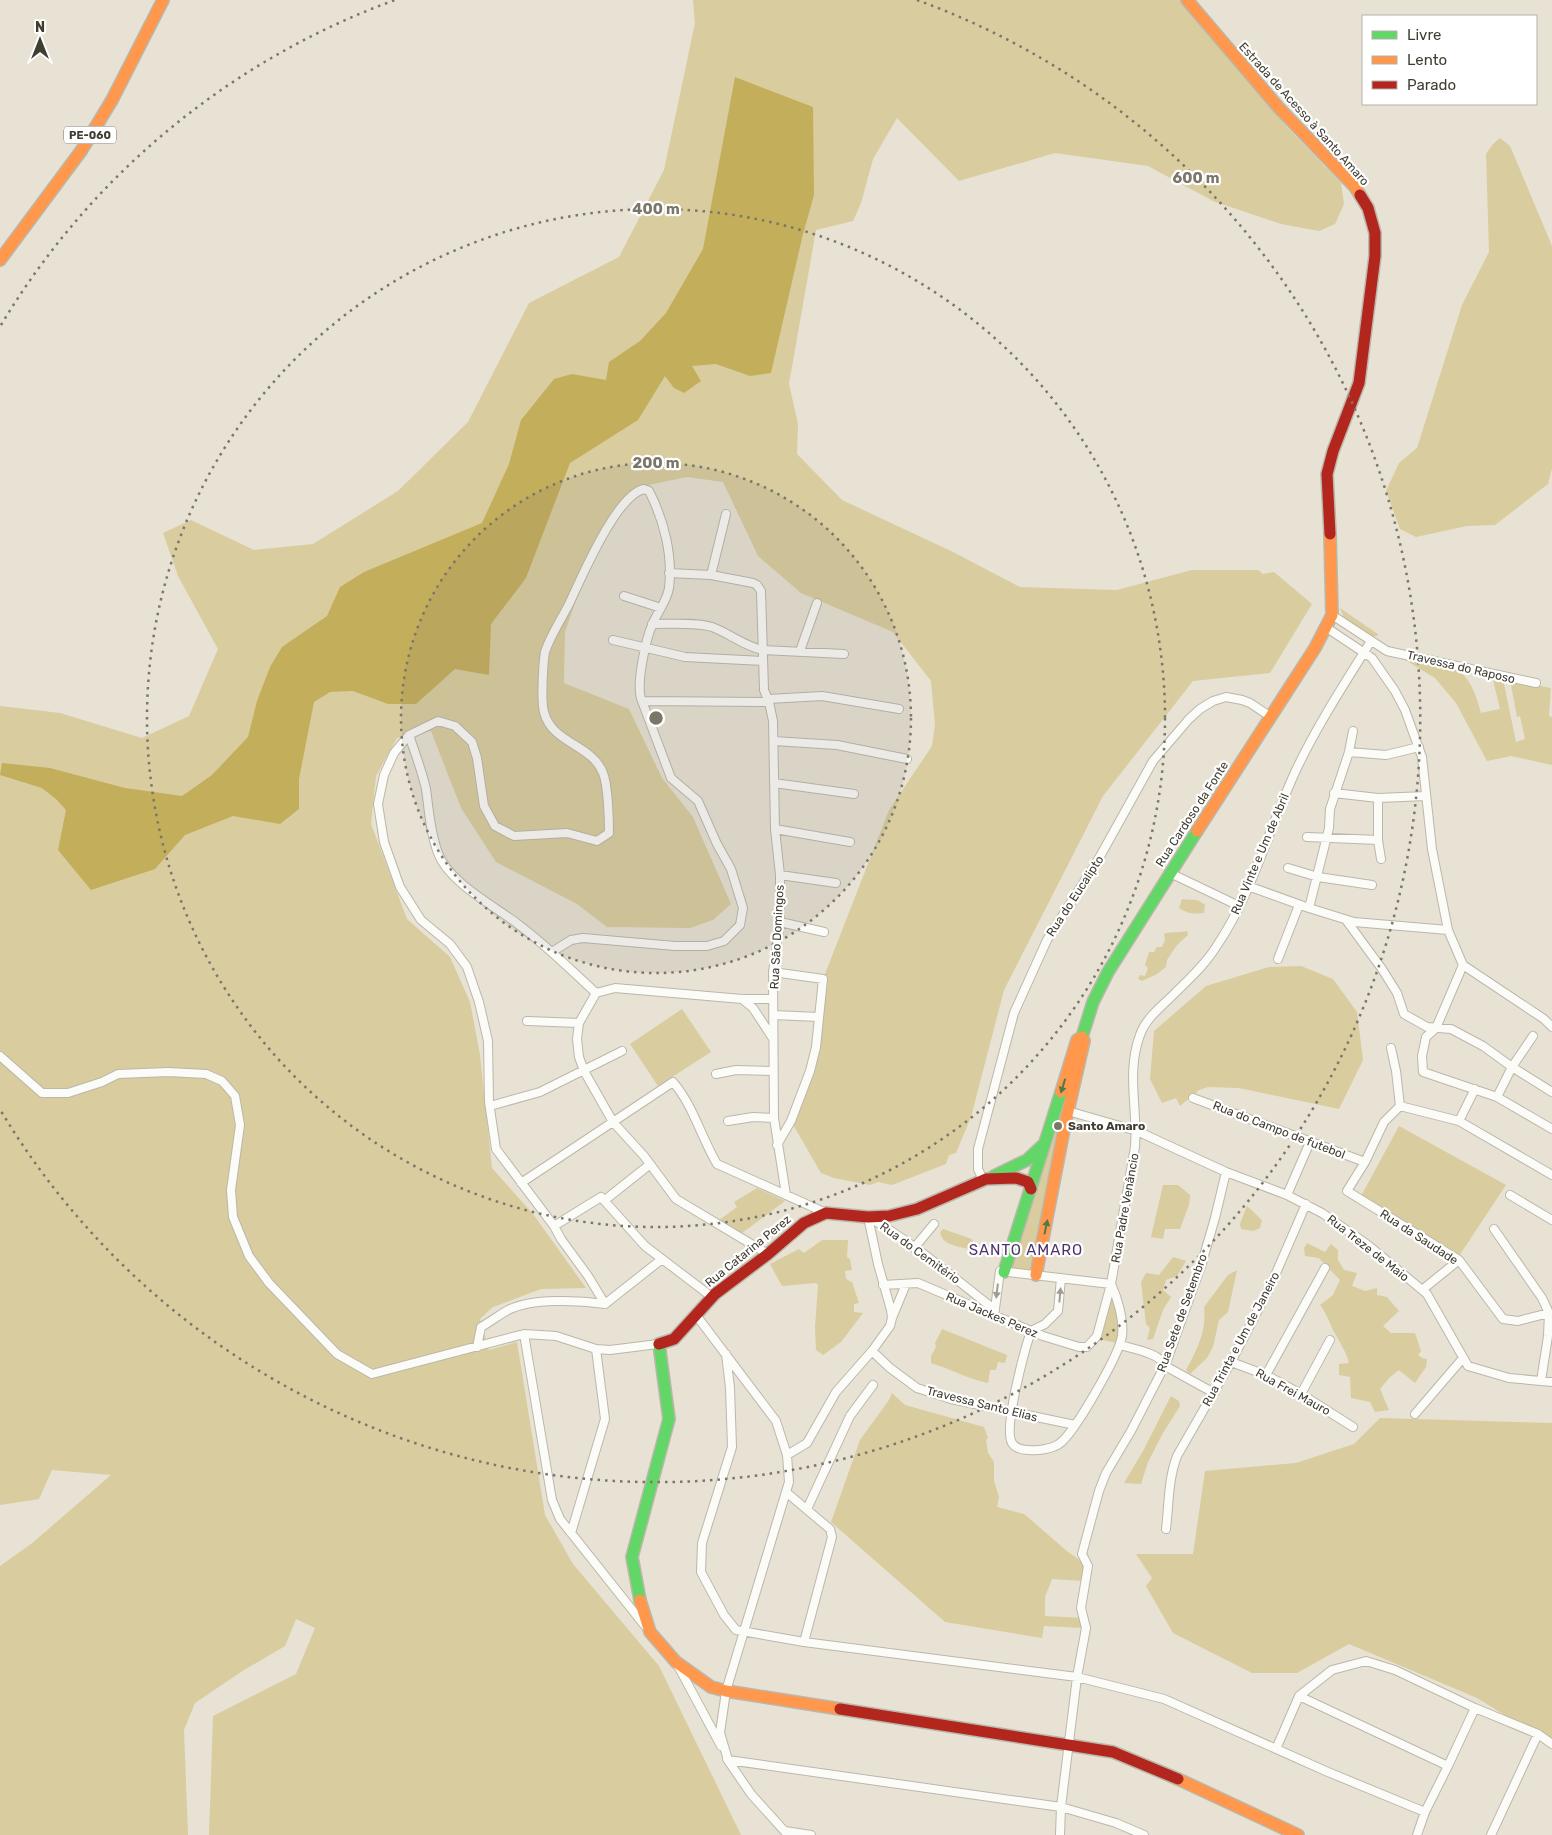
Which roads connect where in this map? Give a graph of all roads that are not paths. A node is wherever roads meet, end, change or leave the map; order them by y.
1 (163, 0) edge
2 (1187, 0) edge
3 (0, 260) edge
4 (726, 514) dead end
5 (669, 573) junction
6 (710, 574) junction
7 (624, 596) dead end
8 (817, 603) dead end
9 (661, 608) junction
10 (1333, 612) junction
11 (652, 624) junction
12 (1327, 628) junction
13 (613, 640) dead end
14 (1371, 641) junction
15 (646, 648) junction
16 (762, 650) junction
17 (800, 651) junction
18 (1364, 652) junction
19 (844, 654) dead end
20 (763, 661) junction
21 (1536, 683) dead end
22 (769, 700) junction
23 (642, 701) junction
24 (899, 709) dead end
25 (1271, 717) junction
26 (1353, 731) dead end
27 (409, 735) junction
28 (774, 741) junction
29 (1420, 747) junction
30 (1349, 752) junction
31 (907, 759) dead end
32 (774, 783) junction
33 (1334, 793) junction
34 (854, 794) dead end
35 (1426, 796) junction
36 (1378, 798) junction
37 (775, 829) junction
38 (1307, 837) dead end
39 (1326, 838) junction
40 (1378, 840) junction
41 (850, 842) dead end
42 (1381, 859) dead end
43 (1288, 868) dead end
44 (1170, 873) junction
45 (780, 875) junction
46 (1318, 877) junction
47 (836, 883) dead end
48 (1372, 885) dead end
49 (1248, 886) junction
50 (1299, 905) junction
51 (1239, 906) junction
52 (1309, 908) junction
53 (1346, 920) junction
54 (780, 922) junction
55 (1448, 930) junction
56 (824, 932) dead end
57 (552, 952) junction
58 (1278, 959) dead end
59 (1463, 965) junction
60 (773, 972) junction
61 (596, 993) junction
62 (742, 999) junction
63 (773, 999) junction
64 (774, 1015) junction
65 (818, 1017) junction
66 (527, 1021) dead end
67 (579, 1023) junction
68 (1552, 1027) edge
69 (1436, 1028) junction
70 (1533, 1036) dead end
71 (1082, 1037) junction
72 (774, 1038) junction
73 (1391, 1048) dead end
74 (622, 1051) dead end
75 (0, 1056) edge
76 (1512, 1067) junction
77 (584, 1071) junction
78 (773, 1071) junction
79 (716, 1074) dead end
80 (1475, 1090) junction
81 (1552, 1092) edge
82 (1497, 1097) junction
83 (1193, 1098) dead end
84 (490, 1106) junction
85 (1400, 1106) junction
86 (1056, 1107) junction
87 (1068, 1111) junction
88 (774, 1118) junction
89 (728, 1121) dead end
90 (1458, 1121) junction
91 (613, 1122) junction
92 (1552, 1129) edge
93 (1137, 1131) junction
94 (1047, 1139) junction
95 (1310, 1142) junction
96 (777, 1145) junction
97 (1364, 1162) junction
98 (649, 1165) junction
99 (1226, 1172) junction
100 (1552, 1175) edge
101 (984, 1180) junction
102 (521, 1183) junction
103 (1031, 1189) junction
104 (786, 1195) junction
105 (1287, 1195) junction
106 (1510, 1195) dead end
107 (605, 1200) junction
108 (1306, 1204) junction
109 (826, 1213) junction
110 (868, 1217) junction
111 (1552, 1220) edge
112 (934, 1224) dead end
113 (554, 1226) junction
114 (1494, 1229) dead end
115 (914, 1248) junction
116 (768, 1254) junction
117 (662, 1259) junction
118 (1459, 1260) junction
119 (1325, 1268) dead end
120 (1004, 1272) junction
121 (1036, 1275) junction
122 (1061, 1278) junction
123 (906, 1284) junction
124 (1111, 1284) junction
125 (883, 1285) junction
126 (1422, 1290) junction
127 (712, 1297) junction
128 (605, 1304) junction
129 (995, 1313) junction
130 (1548, 1313) junction
131 (696, 1315) junction
132 (892, 1318) junction
133 (1030, 1331) junction
134 (524, 1334) junction
135 (1096, 1336) joint
136 (1330, 1340) dead end
137 (658, 1344) junction
138 (1120, 1345) junction
139 (477, 1347) junction
140 (596, 1349) junction
141 (872, 1351) junction
142 (726, 1354) junction
143 (1464, 1358) junction
144 (1231, 1362) junction
145 (1166, 1363) junction
146 (1266, 1375) junction
147 (1541, 1381) junction
148 (1552, 1382) edge
149 (873, 1385) dead end
150 (1214, 1393) junction
151 (1301, 1394) junction
152 (1012, 1412) junction
153 (1415, 1414) dead end
154 (1075, 1425) junction
155 (1353, 1427) dead end
156 (787, 1455) junction
157 (786, 1492) junction
158 (807, 1509) junction
159 (1166, 1529) dead end
160 (571, 1533) junction
161 (650, 1632) junction
162 (743, 1632) junction
163 (804, 1642) junction
164 (676, 1662) junction
165 (1077, 1677) junction
166 (726, 1691) junction
167 (1299, 1696) junction
168 (1475, 1708) junction
169 (1538, 1734) junction
170 (1070, 1744) junction
171 (1552, 1744) edge
172 (1276, 1749) junction
173 (728, 1760) junction
174 (1448, 1766) junction
175 (1061, 1807) junction
176 (1425, 1812) junction
177 (786, 1833) edge
178 (811, 1835) edge
179 (1060, 1835) edge
180 (1144, 1835) edge
181 (1298, 1835) edge
182 (1416, 1835) edge
183 (1491, 1835) edge

1 - 3 main road, PE-060
2 - 10 main road, Estrada de Acesso à Santo Amaro
4 - 6 street
5 - 6 street
5 - 9 street
5 - 27 street
6 - 16 street, Rua São Domingos
7 - 9 street
8 - 17 street
9 - 11 street
10 - 12 main road, Rua Cardoso da Fonte
10 - 14 street
11 - 15 street
11 - 16 street
12 - 18 street
12 - 25 main road, Rua Cardoso da Fonte
13 - 15 street
14 - 18 street, Rua Vinte e Um de Abril
14 - 21 street, Travessa do Raposo
15 - 20 street
15 - 23 street
16 - 17 street
16 - 20 street, Rua São Domingos
17 - 19 street
18 - 29 street
18 - 49 street, Rua Vinte e Um de Abril
20 - 22 street, Rua São Domingos
22 - 23 street
22 - 24 street
22 - 28 street, Rua São Domingos
23 - 57 street
25 - 44 main road, Rua Cardoso da Fonte
25 - 101 street, Rua do Eucalipto
26 - 30 street
27 - 57 street
27 - 84 street
28 - 31 street
28 - 32 street, Rua São Domingos
29 - 30 street
29 - 35 street
30 - 33 street
32 - 34 street
32 - 37 street, Rua São Domingos
33 - 36 street
33 - 39 street
35 - 36 street
35 - 55 street
36 - 40 street
37 - 41 street
37 - 45 street, Rua São Domingos
38 - 39 street
39 - 40 street
39 - 46 street
40 - 42 street
43 - 46 street
44 - 51 street
44 - 71 main road, Rua Cardoso da Fonte
45 - 47 street
45 - 54 street, Rua São Domingos
46 - 48 street
46 - 52 street
49 - 50 street
49 - 51 street, Rua Vinte e Um de Abril
50 - 52 street
50 - 58 street
51 - 93 street, Rua Vinte e Um de Abril
52 - 53 street
53 - 55 street
53 - 69 street
54 - 56 street
54 - 60 street, Rua São Domingos
55 - 59 street
57 - 61 street
59 - 68 street
59 - 69 street
60 - 63 street, Rua São Domingos
60 - 65 street
61 - 62 street
61 - 67 street
62 - 63 street
62 - 72 street
63 - 64 street, Rua São Domingos
64 - 65 street
64 - 72 street, Rua São Domingos
65 - 96 street
66 - 67 street
67 - 77 street
69 - 76 street
69 - 80 street
70 - 76 street
71 -> 86 main road, Rua Cardoso da Fonte
71 - 87 main road, Rua Cardoso da Fonte
72 - 78 street, Rua São Domingos
73 - 85 street
74 - 77 street
75 - 139 street, Rua Catarina Perez
76 - 81 street
76 - 82 street
77 - 84 street
77 - 91 street
78 - 79 street
78 - 88 street, Rua São Domingos
80 - 82 street
80 - 90 street
82 - 92 street
83 - 95 street, Rua do Campo de futebol
84 - 102 street
85 - 90 street
85 - 97 street
86 - 87 main road
86 - 94 main road, Rua Cardoso da Fonte
87 - 93 street, Rua Treze de Maio
121 -> 87 main road, Rua Cardoso da Fonte
88 - 89 street
88 - 96 street, Rua São Domingos
90 - 100 street
91 - 98 street
91 - 102 street
91 - 104 street
93 - 99 street, Rua Treze de Maio
93 - 124 street, Rua Padre Venâncio
94 - 101 main road
94 - 103 main road, Rua Cardoso da Fonte
95 - 97 street, Rua do Campo de futebol
95 - 105 street
96 - 104 street, Rua São Domingos
97 - 118 street, Rua da Saudade
98 - 107 street
98 - 116 street
99 - 105 street, Rua Treze de Maio
99 - 145 street, Rua Sete de Setembro
101 - 103 main road
101 - 110 main road
102 - 113 street
103 - 120 main road, Rua Cardoso da Fonte
104 - 109 street
105 - 108 street, Rua Treze de Maio
106 - 111 street
107 - 113 street
107 - 117 street
108 - 126 street, Rua Treze de Maio
108 - 144 street, Rua Trinta e Um de Janeiro
109 - 110 main road
109 - 116 main road, Rua Catarina Perez
110 - 115 street, Rua do Cemitério
110 - 125 street
112 - 115 street
113 - 128 street
114 - 130 street
115 - 129 street, Rua do Cemitério
116 - 127 main road, Rua Catarina Perez
117 - 127 street
117 - 128 street
118 - 126 street
118 - 130 street, Rua da Saudade
119 - 146 street
120 - 121 street
120 -> 129 street, Rua Cardoso da Fonte
121 - 122 street
122 - 124 street
133 -> 122 street
123 - 125 street, Rua Jackes Perez
123 - 129 street, Rua Jackes Perez
123 - 132 street
124 - 135 street, Rua Padre Venâncio
124 - 138 street, Rua Padre Venâncio
125 - 132 street
126 - 143 street, Rua Treze de Maio
127 - 131 main road, Rua Catarina Perez
128 - 139 street
129 - 133 street, Rua Jackes Perez
130 - 147 street
131 - 137 main road, Rua Catarina Perez
131 - 142 street
132 - 141 street
133 - 135 street, Rua Jackes Perez
133 - 152 street
134 - 139 street, Rua Catarina Perez
134 - 140 street, Rua Catarina Perez
134 - 160 street
136 - 151 street
137 - 140 street, Rua Catarina Perez
137 - 161 main road
138 - 145 street
138 - 154 street, Rua Padre Venâncio
140 - 160 street
141 - 152 street, Travessa Santo Elias
141 - 156 street
142 - 156 street
142 - 162 street
143 - 147 street, Rua Treze de Maio
143 - 153 street
144 - 146 street, Rua Frei Mauro
144 - 150 street, Rua Trinta e Um de Janeiro
145 - 150 street
145 - 165 street, Rua Sete de Setembro
146 - 151 street, Rua Frei Mauro
147 - 148 street, Rua Treze de Maio
149 - 158 street
150 - 159 street, Rua Trinta e Um de Janeiro
151 - 155 street, Rua Frei Mauro
152 - 154 street, Travessa Santo Elias
152 - 154 street, Rua Padre Venâncio
156 - 157 street
157 - 158 street
157 - 162 street
158 - 163 street
160 - 161 street
161 - 164 main road
162 - 163 street
162 - 166 street
163 - 165 street
164 - 166 main road
164 - 173 street
165 - 170 street, Rua Sete de Setembro
165 - 172 street
166 - 170 main road
166 - 173 street
167 - 168 street
167 - 172 street
167 - 174 street
168 - 169 street
168 - 174 street
169 - 171 street
169 - 183 street
170 - 175 street, Rua Sete de Setembro
170 - 181 main road
172 - 176 street
173 - 175 street
173 - 177 street
174 - 176 street
175 - 179 street, Rua Sete de Setembro
175 - 180 street
176 - 182 street
177 - 178 street

